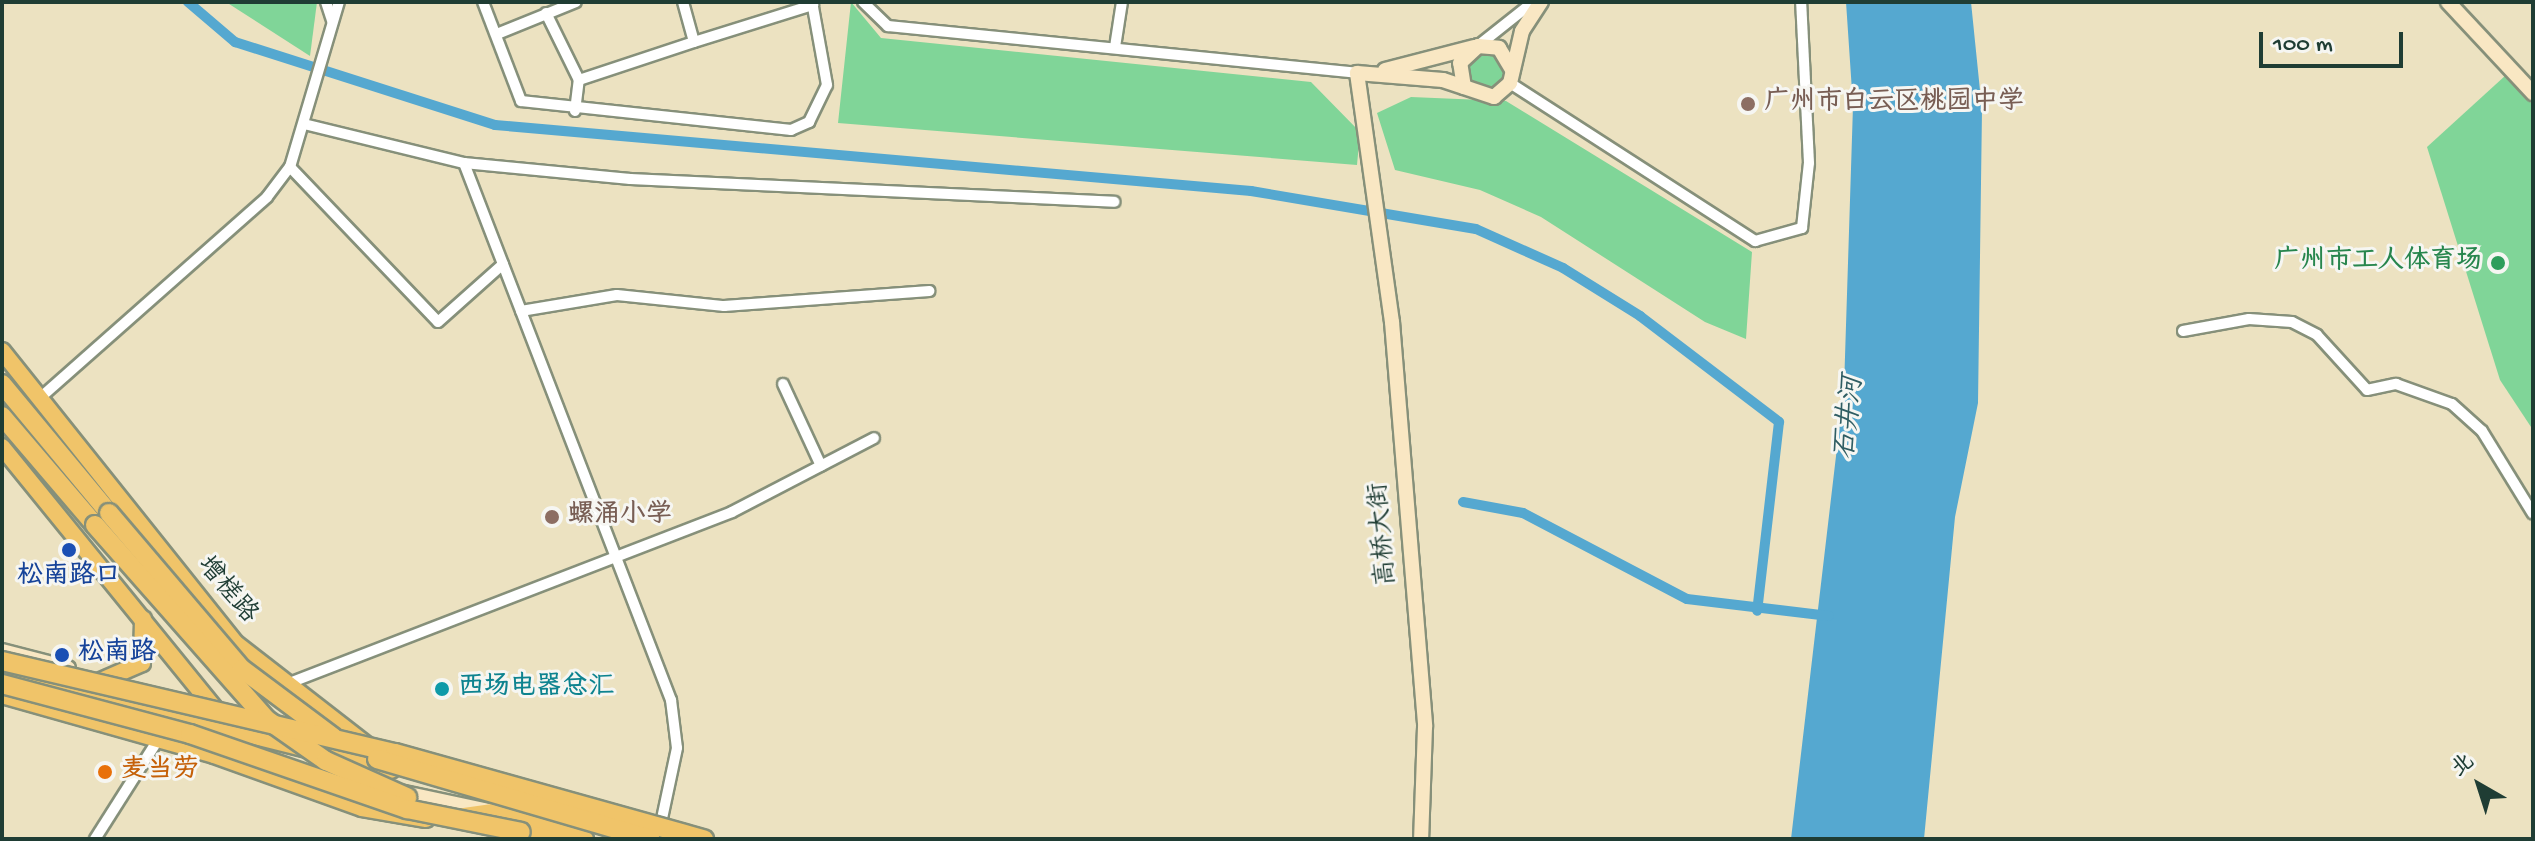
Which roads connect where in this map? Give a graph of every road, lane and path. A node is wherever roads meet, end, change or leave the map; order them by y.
1 (326, 2) edge
2 (339, 2) edge
3 (483, 2) edge
4 (576, 2) edge
5 (683, 2) edge
6 (863, 2) edge
7 (1122, 2) edge
8 (1533, 2) edge
9 (1541, 2) edge
10 (1801, 2) edge
11 (2448, 2) edge
12 (813, 3) edge
13 (546, 13) junction
14 (332, 23) junction
15 (497, 34) junction
16 (694, 42) junction
17 (1115, 47) junction
18 (1474, 47) junction
19 (1357, 73) junction
20 (1511, 77) junction
21 (579, 80) junction
22 (1464, 87) junction
23 (2533, 93) edge
24 (575, 111) junction
25 (304, 124) junction
26 (464, 163) junction
27 (290, 167) junction
28 (1114, 202) dead end
29 (503, 264) junction
30 (929, 291) dead end
31 (521, 311) junction
32 (2183, 331) dead end
33 (2, 351) edge
34 (2, 384) edge
35 (783, 384) dead end
36 (40, 398) junction
37 (2, 416) edge
38 (874, 438) dead end
39 (2, 447) edge
40 (821, 466) junction
41 (2533, 514) edge
42 (102, 519) junction
43 (615, 556) junction
44 (142, 616) junction
45 (2, 651) edge
46 (250, 657) junction
47 (2, 661) edge
48 (2, 673) edge
49 (24, 679) junction
50 (111, 680) junction
51 (2, 684) edge
52 (282, 686) junction
53 (63, 689) junction
54 (2, 698) edge
55 (239, 737) junction
56 (159, 738) junction
57 (214, 755) junction
58 (394, 770) junction
59 (428, 776) junction
60 (278, 779) junction
61 (462, 786) junction
62 (493, 812) junction
63 (433, 819) junction
64 (516, 836) edge
65 (655, 836) edge
66 (95, 839) edge
67 (546, 839) edge
68 (585, 839) edge
69 (622, 839) edge
70 (683, 839) edge
71 (704, 839) edge
72 (1421, 839) edge

1 - 14 street
2 - 14 street
3 - 15 street
4 - 13 street
5 - 16 street
6 - 17 street
7 - 17 street
8 - 18 street
9 - 20 street
10 - 20 street
11 - 23 street
12 - 16 street
12 - 24 street
13 - 15 street
13 - 21 street
14 - 25 street
15 - 24 street
16 - 21 street
17 - 19 street
18 - 19 street
18 - 20 street
18 - 22 street
19 - 22 street
19 - 72 street, 高桥大街
20 - 22 street
21 - 24 street
25 - 26 street
25 - 27 street
26 - 28 street
26 - 29 street
27 - 29 street
27 - 36 street
29 - 31 street
30 - 31 street
31 - 43 street
32 - 41 street
33 - 36 main road, 增槎路
34 - 42 highway, 增槎路
35 - 40 street
36 - 46 main road, 增槎路
37 - 42 highway, 增槎路
38 - 40 street
39 - 44 main road
40 - 43 street
42 - 64 highway, 增槎路, bridge
42 - 65 highway, 增槎路, bridge
43 - 52 street
43 - 65 street
44 - 50 main road
44 - 55 main road
45 - 50 street
46 - 52 main road, 增槎路
46 - 55 main road
47 - 49 street
47 - 71 highway, bridge
48 - 49 main road
49 - 53 main road
50 - 53 main road
51 - 64 highway, bridge
52 - 59 main road, 增槎路
53 - 55 main road
54 - 56 main road
55 - 57 main road
55 - 58 main road
55 - 60 main road
56 - 57 main road
56 - 66 street
57 - 60 main road
58 - 59 main road
58 - 62 street
59 - 61 main road, 增槎路
60 - 63 main road
61 - 65 street
61 - 69 main road, 增槎路
62 - 63 main road
62 - 68 main road
63 - 64 street
64 - 67 highway
65 - 70 street

